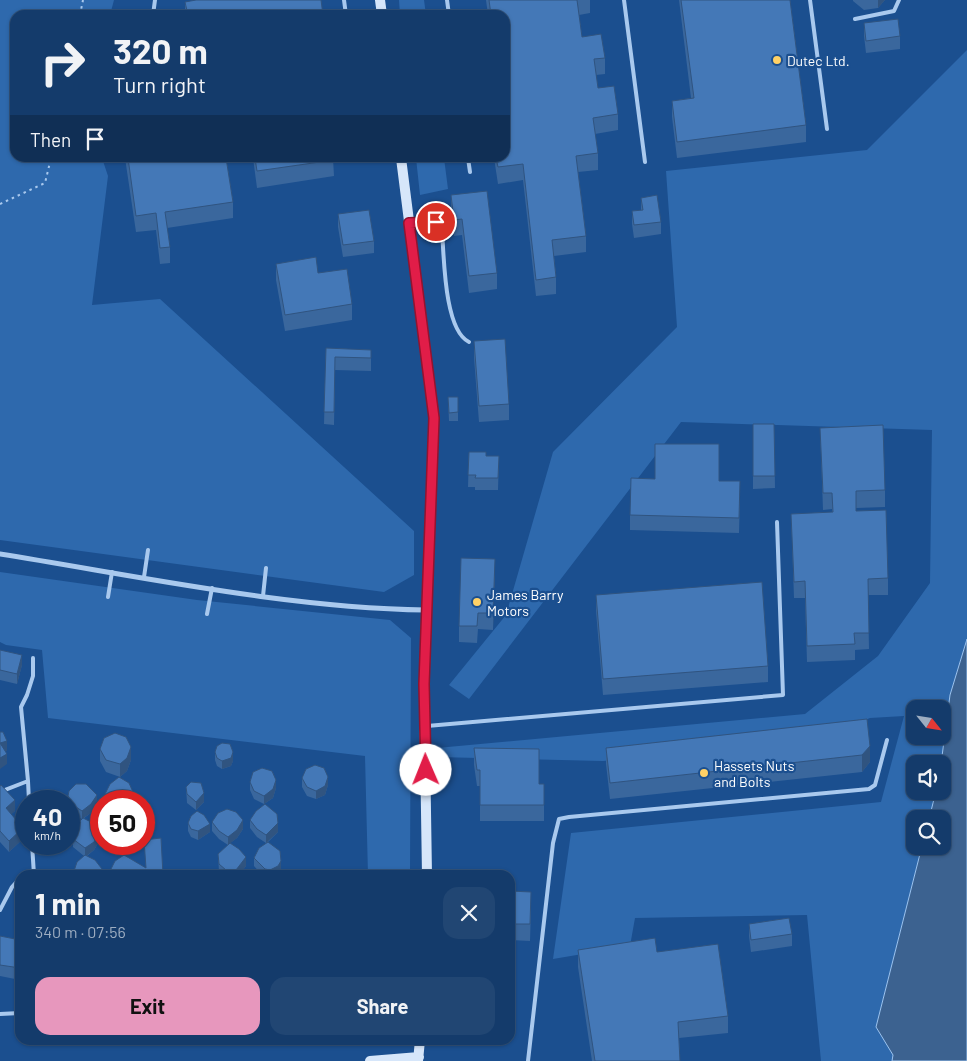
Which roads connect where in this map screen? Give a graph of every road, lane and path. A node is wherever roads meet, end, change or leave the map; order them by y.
1 (624, 0) edge
2 (810, 0) edge
3 (899, 0) edge
4 (855, 19) dead end
5 (827, 129) dead end
6 (50, 162) edge
7 (401, 162) edge
8 (469, 162) edge
9 (645, 162) dead end
10 (470, 172) dead end
11 (0, 204) edge
12 (409, 223) junction
13 (469, 342) dead end
14 (777, 522) dead end
15 (148, 550) dead end
16 (0, 554) edge
17 (266, 568) dead end
18 (112, 572) junction
19 (144, 577) junction
20 (212, 588) junction
21 (263, 596) junction
22 (108, 597) dead end
23 (426, 610) junction
24 (207, 614) dead end
25 (33, 658) dead end
26 (425, 726) junction
27 (887, 740) dead end
28 (28, 781) junction
29 (28, 790) edge
30 (0, 792) edge
31 (33, 855) edge
32 (34, 870) edge
33 (427, 870) edge
34 (15, 884) edge
35 (0, 910) edge
36 (15, 1013) edge
37 (0, 1014) edge
38 (419, 1045) edge
39 (418, 1059) edge
40 (370, 1061) edge
41 (528, 1061) edge

1 - 9 lane
2 - 5 lane
3 - 4 lane
6 - 11 path
7 - 12 main road
8 - 10 lane
12 - 13 lane
12 - 23 main road
14 - 26 lane
15 - 19 lane
16 - 18 street
17 - 21 lane
18 - 19 street
18 - 22 lane
19 - 20 street
20 - 21 street
20 - 24 lane
21 - 23 street
23 - 26 main road
25 - 28 lane
26 - 33 main road
27 - 41 lane
28 - 29 lane
28 - 30 lane
31 - 32 lane
34 - 35 lane
36 - 37 lane
38 - 39 main road
39 - 40 main road

